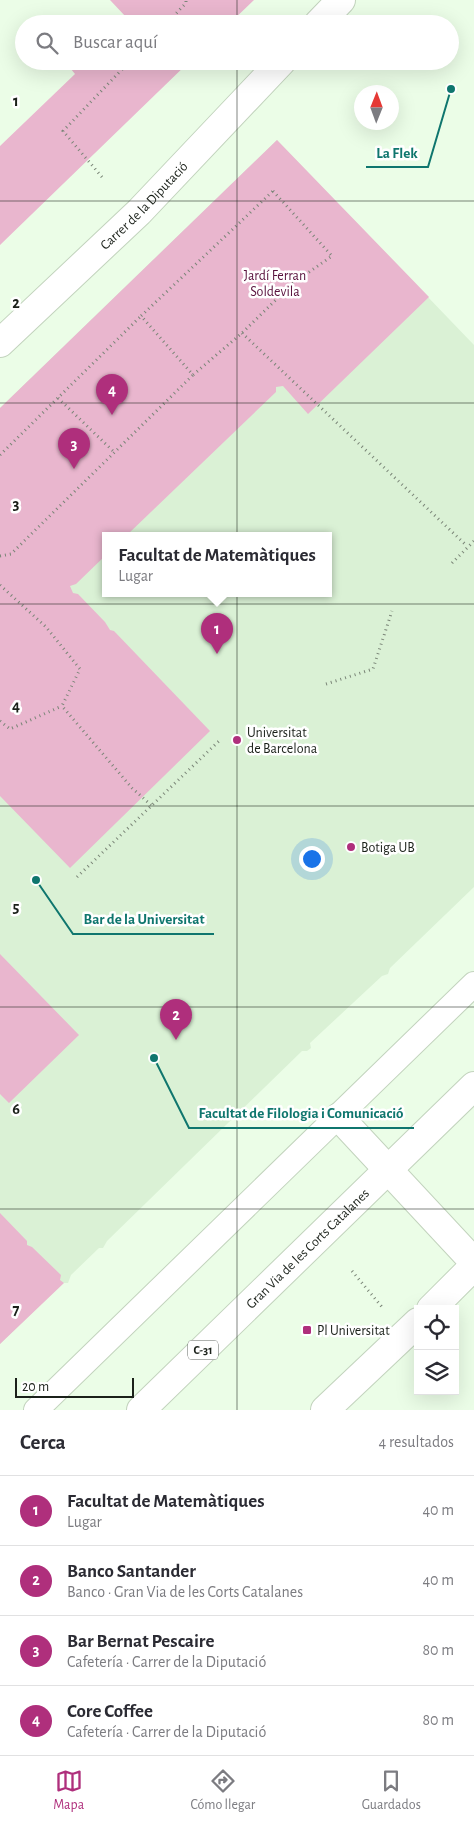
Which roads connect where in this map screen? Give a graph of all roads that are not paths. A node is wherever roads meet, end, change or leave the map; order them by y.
1 (341, 0) edge
2 (327, 15) edge
3 (273, 70) edge
4 (0, 343) edge
5 (474, 984) edge
6 (474, 1086) edge
7 (339, 1116) junction
8 (387, 1169) junction
9 (474, 1264) edge
10 (435, 1305) edge
11 (414, 1326) edge
12 (36, 1410) edge
13 (141, 1410) edge
14 (325, 1410) edge

1 - 2 main road
3 - 4 main road, Carrer de la Diputació
5 - 7 lane
6 - 8 main road, Gran Via de les Corts Catalanes / C-31
7 - 8 main road
7 - 12 lane
8 - 9 main road
8 - 13 main road, Gran Via de les Corts Catalanes / C-31
9 - 10 main road
11 - 14 main road

